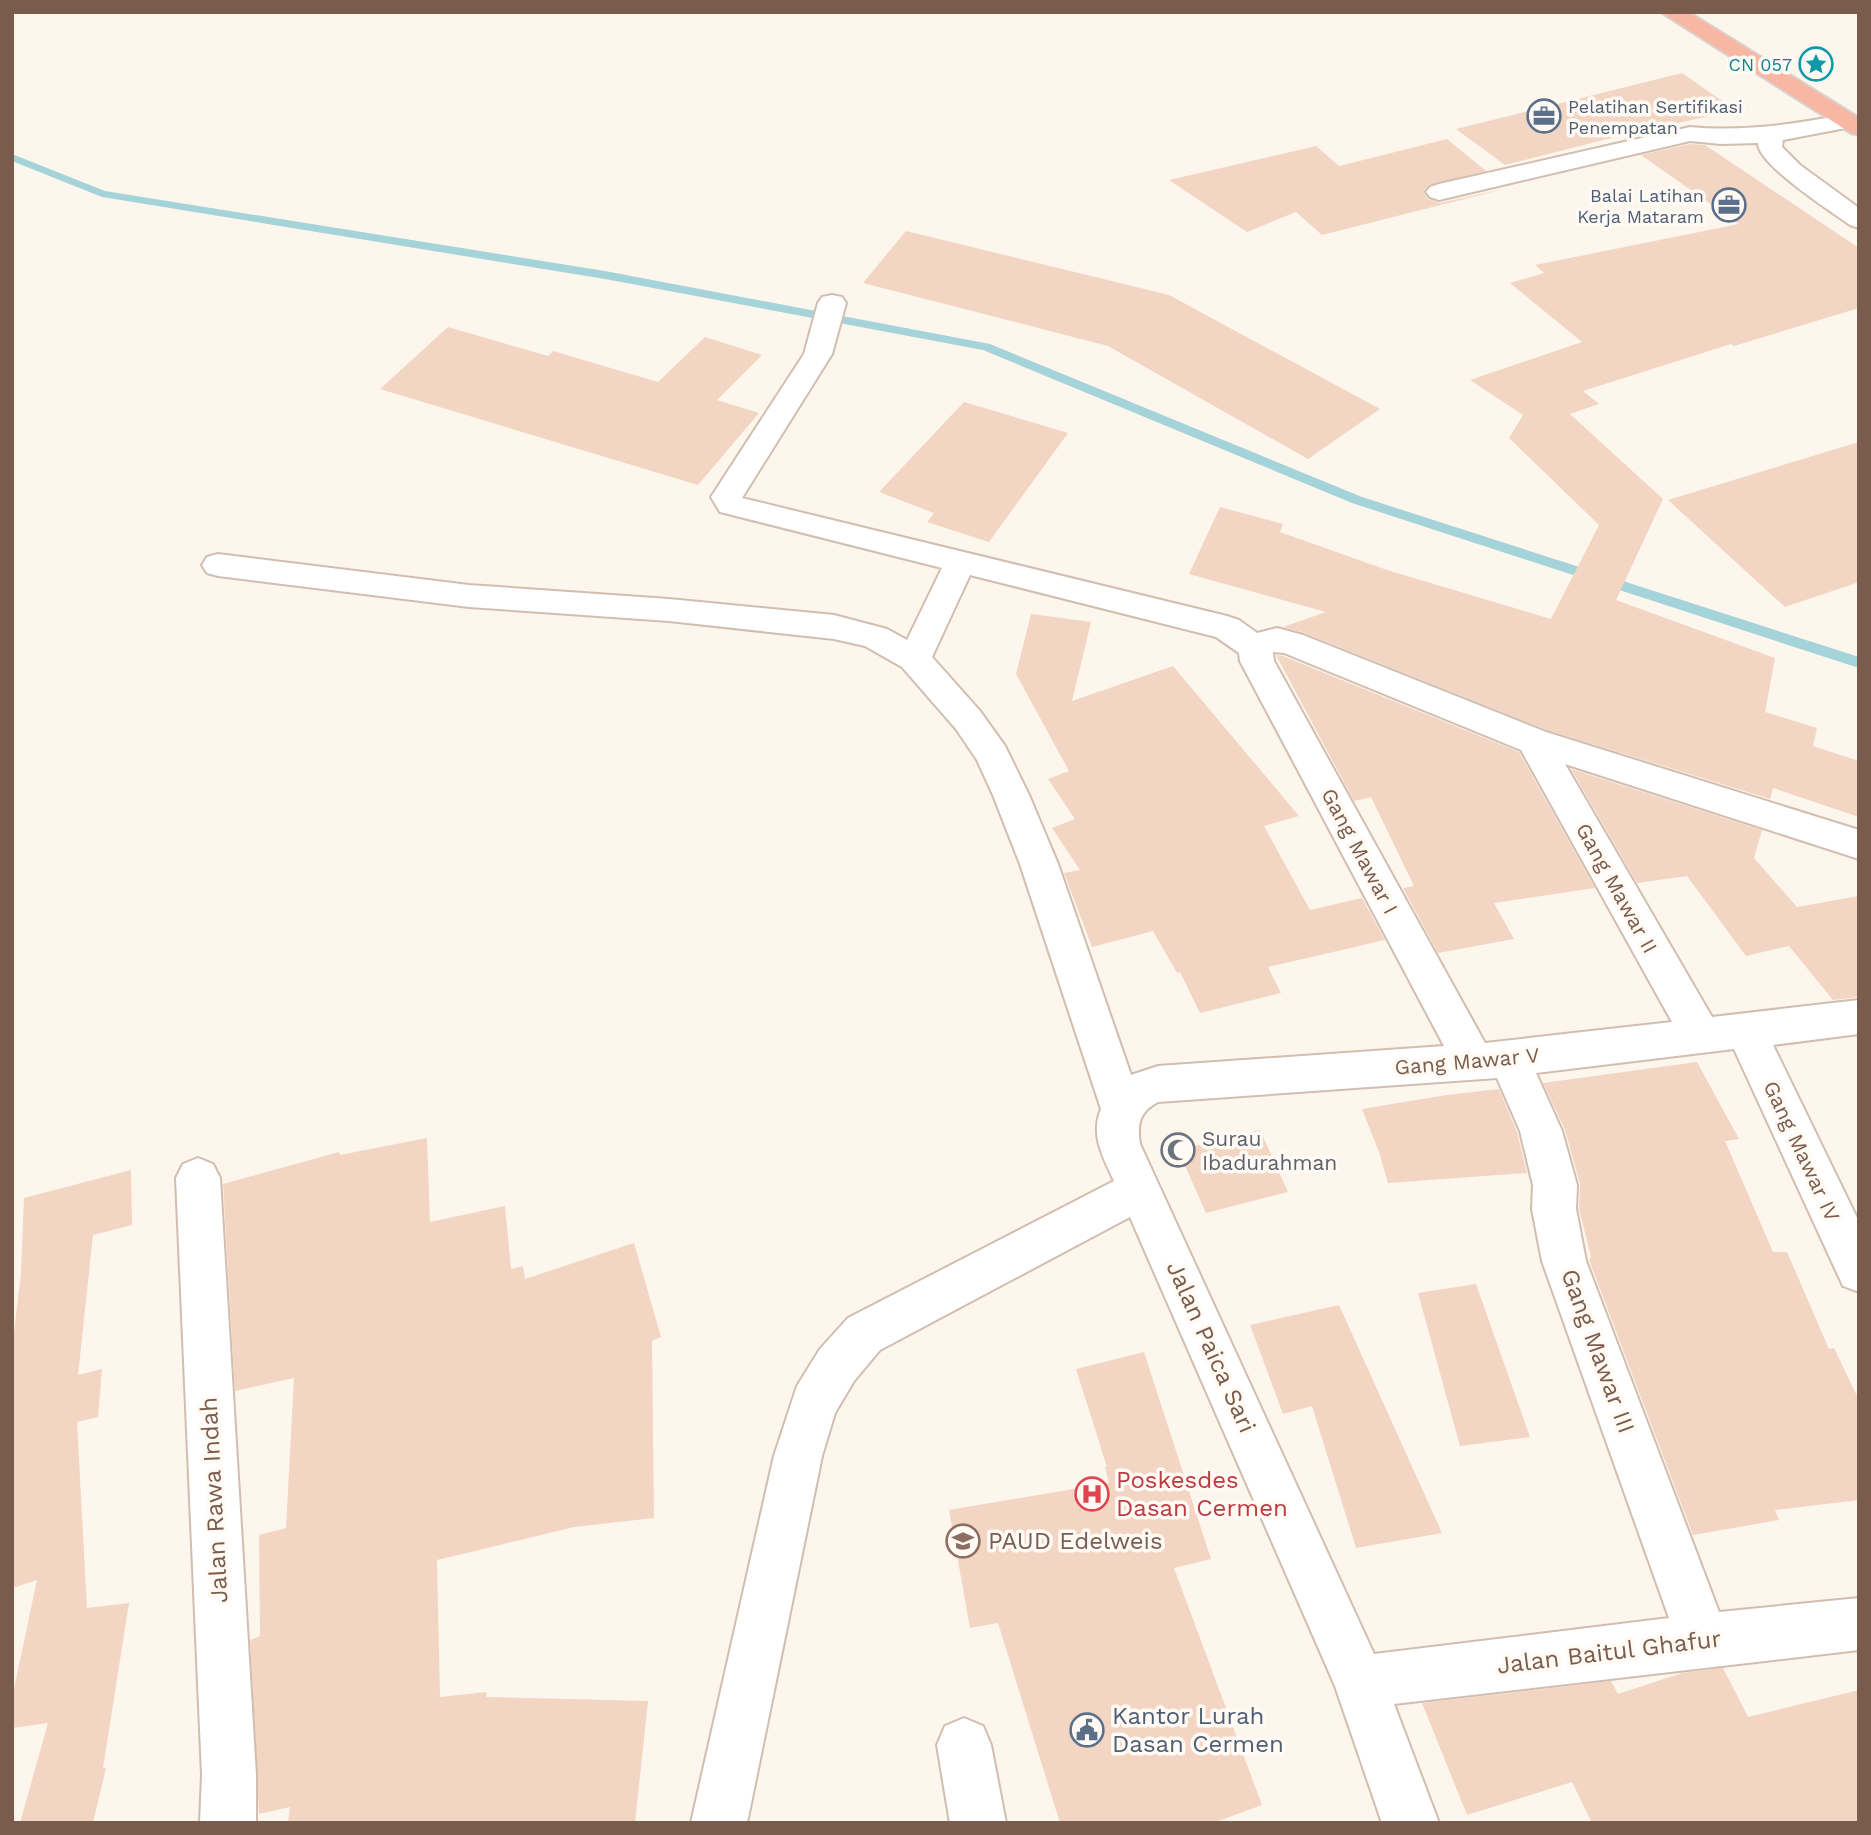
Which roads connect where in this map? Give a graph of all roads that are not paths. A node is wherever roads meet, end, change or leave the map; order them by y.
1 (1672, 12) edge
2 (1853, 125) edge
3 (1771, 135) junction
4 (1438, 192) dead end
5 (1859, 220) edge
6 (832, 303) dead end
7 (960, 563) junction
8 (218, 565) dead end
9 (1261, 645) junction
10 (914, 659) junction
11 (1534, 741) junction
12 (1859, 845) edge
13 (1859, 1017) edge
14 (1746, 1031) junction
15 (1701, 1036) junction
16 (1491, 1061) junction
17 (1120, 1126) junction
18 (198, 1178) dead end
19 (1140, 1189) junction
20 (1859, 1271) edge
21 (1859, 1624) edge
22 (1703, 1640) junction
23 (1360, 1682) junction
24 (964, 1745) dead end
25 (228, 1823) edge
26 (719, 1823) edge
27 (978, 1823) edge
28 (1411, 1823) edge

1 - 2 highway
2 - 3 street
3 - 4 street
3 - 5 street
6 - 7 street
7 - 9 street
7 - 10 street
8 - 10 street, Jalan Paica Sari
9 - 11 street
9 - 16 street, Gang Mawar I
10 - 17 street, Jalan Paica Sari
11 - 12 street
11 - 15 street, Gang Mawar II
13 - 14 street, Gang Mawar V
14 - 15 street, Gang Mawar V
14 - 20 street, Gang Mawar IV
15 - 16 street, Gang Mawar V
16 - 17 street, Gang Mawar V
16 - 22 street, Gang Mawar III
17 - 19 street, Jalan Paica Sari
18 - 25 street, Jalan Rawa Indah
19 - 23 street, Jalan Paica Sari
19 - 26 street
21 - 22 street, Jalan Baitul Ghafur
22 - 23 street, Jalan Baitul Ghafur
23 - 28 street, Jalan Paica Sari
24 - 27 street

